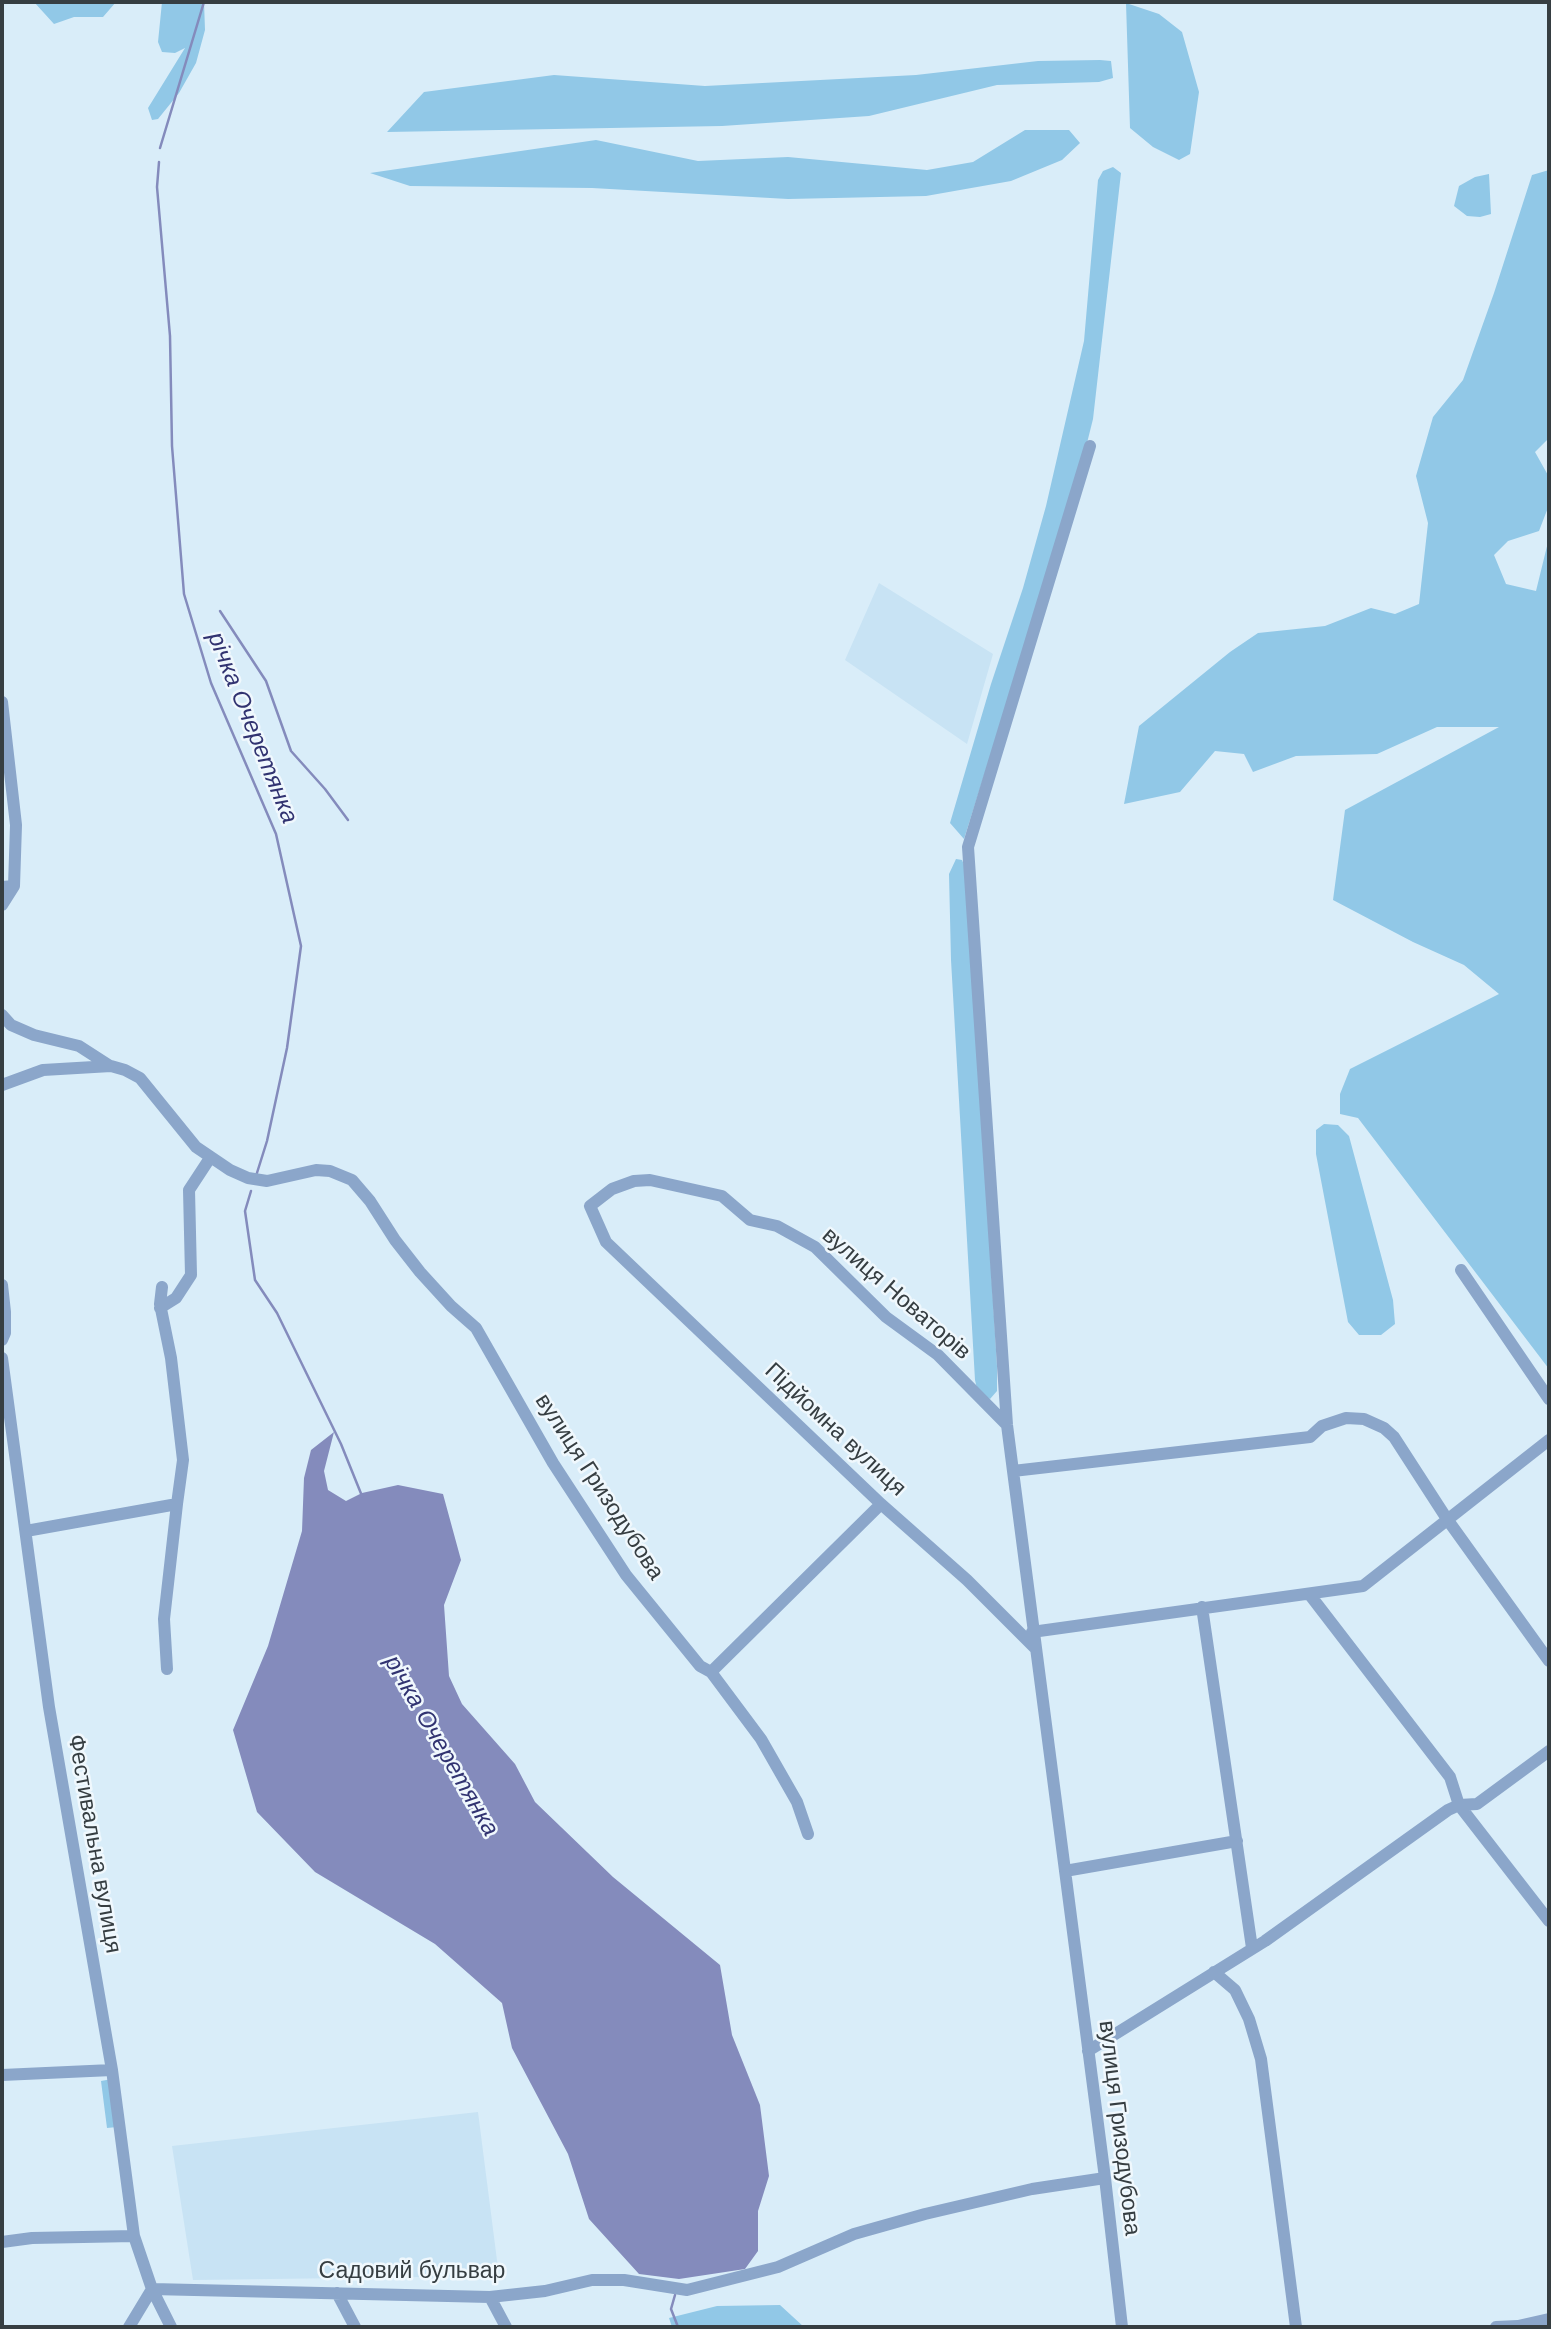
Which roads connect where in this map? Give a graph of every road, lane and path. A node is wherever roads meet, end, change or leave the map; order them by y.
1 (1090, 446) dead end
2 (2, 702) edge
3 (8, 886) edge
4 (2, 905) edge
5 (2, 1015) edge
6 (111, 1066) junction
7 (2, 1085) edge
8 (210, 1158) junction
9 (606, 1242) joint
10 (1461, 1270) dead end
11 (2, 1285) edge
12 (162, 1287) dead end
13 (160, 1308) junction
14 (2, 1340) edge
15 (2, 1358) edge
16 (1549, 1399) edge
17 (1007, 1425) junction
18 (1549, 1440) edge
19 (1013, 1471) junction
20 (177, 1504) junction
21 (881, 1504) junction
22 (1447, 1519) junction
23 (26, 1531) junction
24 (1310, 1595) junction
25 (1202, 1607) junction
26 (1032, 1632) junction
27 (1035, 1648) junction
28 (1549, 1661) edge
29 (167, 1669) dead end
30 (711, 1672) junction
31 (1549, 1751) edge
32 (1459, 1805) junction
33 (808, 1834) dead end
34 (1237, 1841) junction
35 (1066, 1871) junction
36 (1549, 1921) edge
37 (1252, 1948) junction
38 (1214, 1972) junction
39 (1088, 2051) junction
40 (112, 2070) junction
41 (2, 2075) edge
42 (1105, 2178) junction
43 (134, 2235) junction
44 (2, 2242) edge
45 (152, 2289) junction
46 (337, 2293) junction
47 (491, 2297) junction
48 (1549, 2319) edge
49 (128, 2327) edge
50 (171, 2327) edge
51 (355, 2327) edge
52 (506, 2327) edge
53 (1122, 2327) edge
54 (1296, 2327) edge
55 (1496, 2327) edge

1 - 17 street, вулиця Гризодубова
2 - 3 street
3 - 4 street
5 - 6 street, вулиця Гризодубова
6 - 7 street
6 - 8 street, вулиця Гризодубова
8 - 13 street
8 - 30 street, вулиця Гризодубова
9 - 17 street, вулиця Новаторів
9 - 21 street, Підйомна вулиця
10 - 16 street
11 - 14 street
12 - 13 street
13 - 20 street
15 - 23 street, Фестивальна вулиця
17 - 19 street, вулиця Гризодубова
18 - 22 street
19 - 22 street
19 - 26 street, вулиця Гризодубова
20 - 23 street
20 - 29 street
21 - 27 street, Підйомна вулиця
21 - 30 street
22 - 24 street
22 - 28 street
23 - 40 street, Фестивальна вулиця
24 - 25 street
24 - 32 street
25 - 26 street
25 - 34 street
26 - 27 street, вулиця Гризодубова
27 - 35 street, вулиця Гризодубова
30 - 33 street, вулиця Гризодубова
31 - 32 street
32 - 36 street
32 - 37 street
34 - 35 street
34 - 37 street
35 - 39 street, вулиця Гризодубова
37 - 38 street
38 - 39 street
38 - 54 street
39 - 42 street, вулиця Гризодубова
40 - 41 street
40 - 43 street, Фестивальна вулиця
42 - 47 street, Садовий бульвар
42 - 53 street, вулиця Гризодубова
43 - 44 street
43 - 45 street, Фестивальна вулиця
45 - 46 street, Садовий бульвар
45 - 49 street
45 - 50 street, Фестивальна вулиця
46 - 47 street, Садовий бульвар
46 - 51 street
47 - 52 street
48 - 55 street

